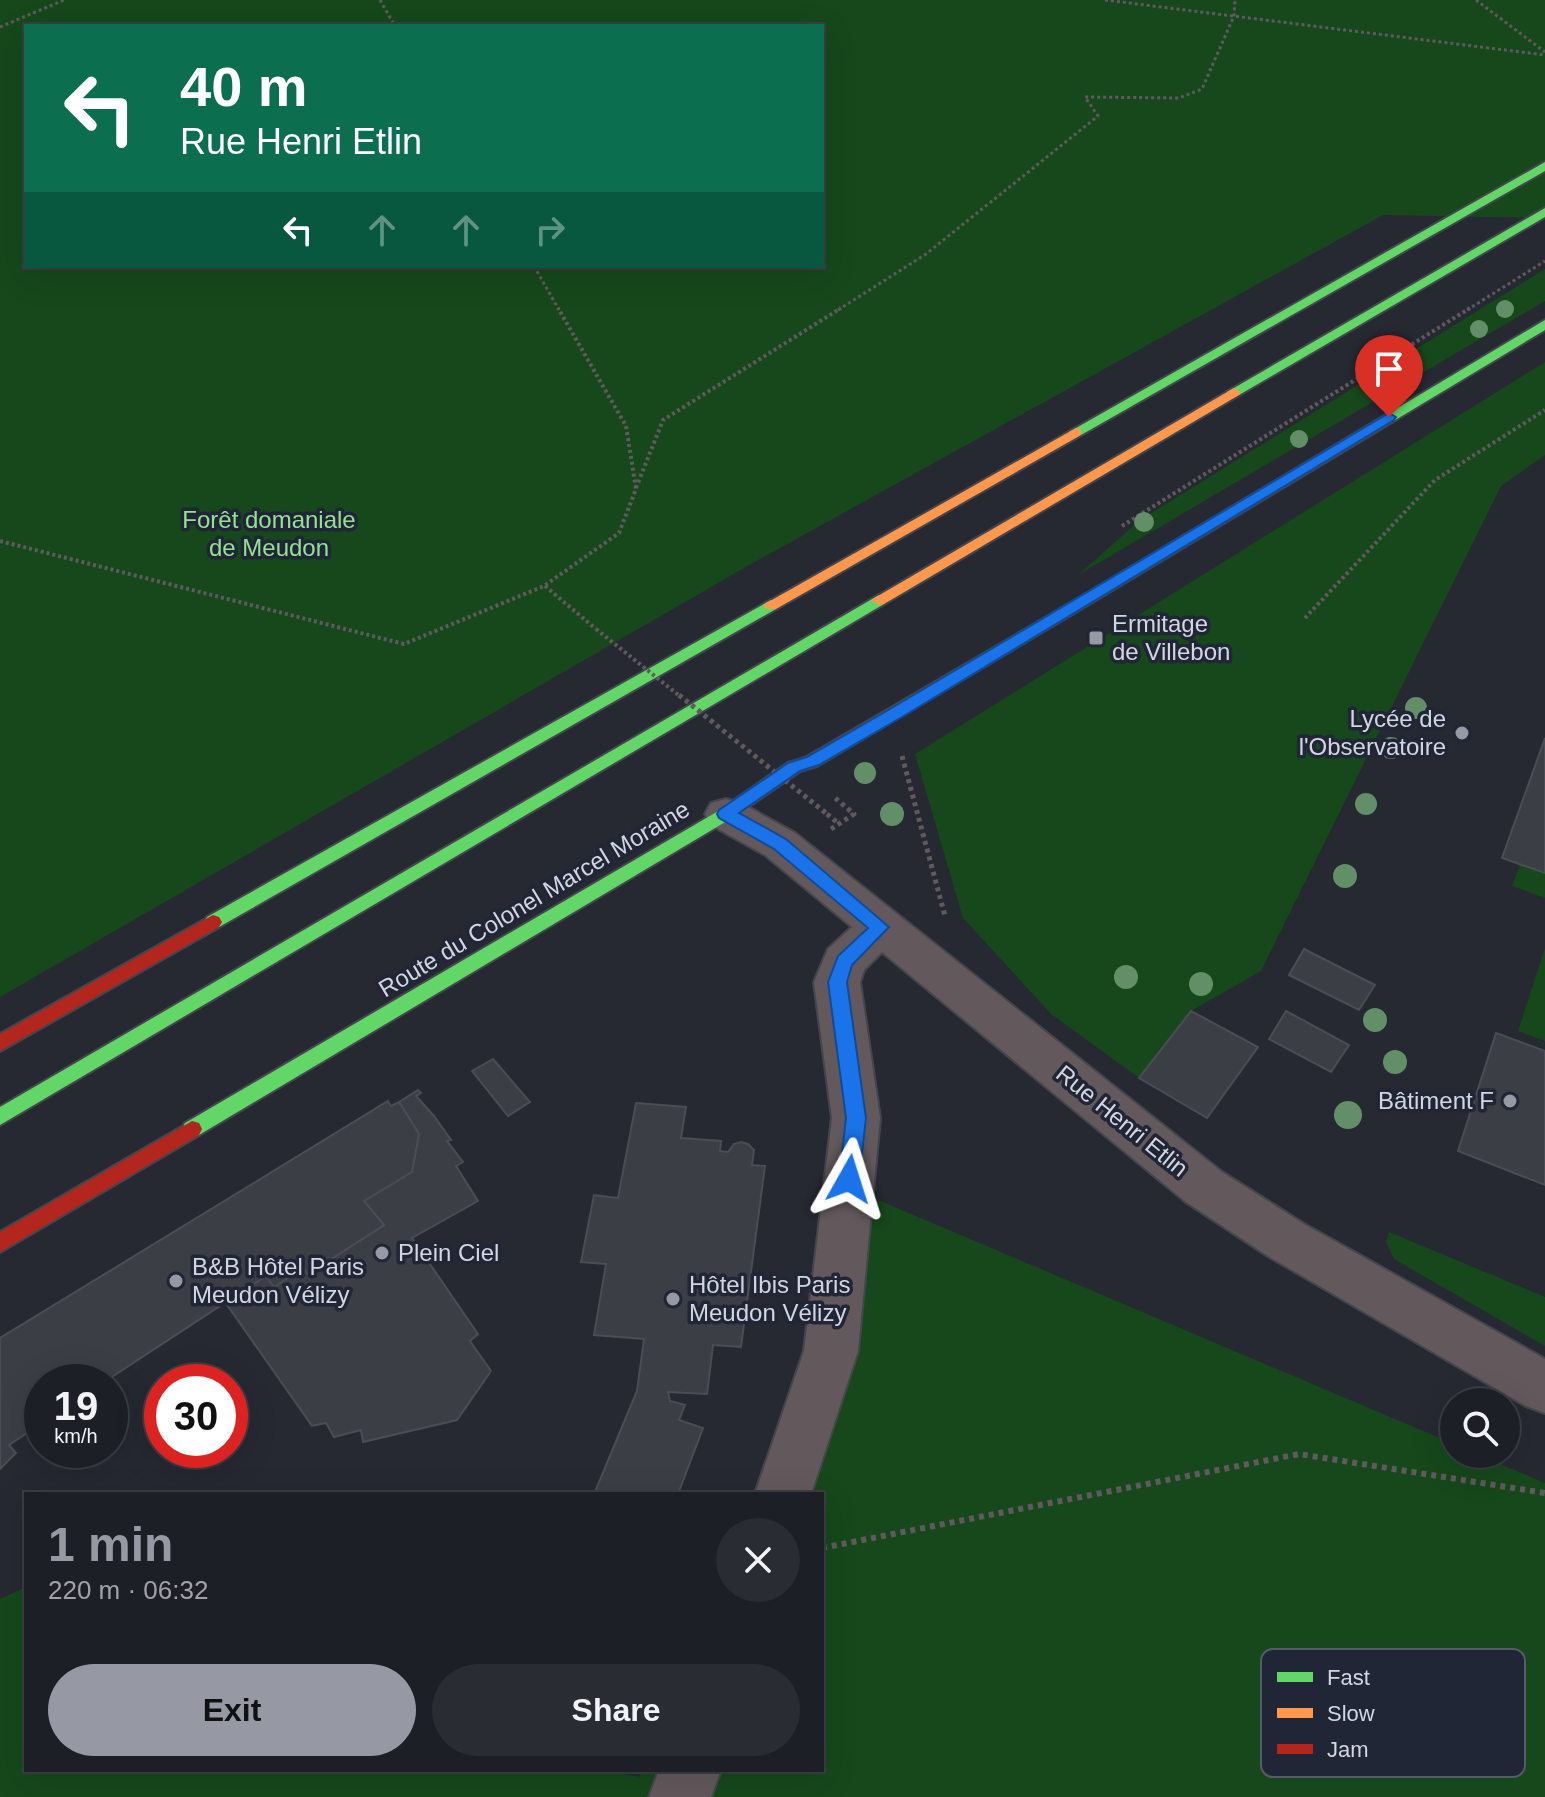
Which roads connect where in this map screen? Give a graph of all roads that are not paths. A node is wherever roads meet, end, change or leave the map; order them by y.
1 (1545, 166) edge
2 (1545, 212) edge
3 (1545, 324) edge
4 (726, 814) junction
5 (880, 927) junction
6 (0, 1043) edge
7 (0, 1117) edge
8 (0, 1243) edge
9 (1545, 1388) edge
10 (784, 1492) edge
11 (689, 1772) edge
12 (680, 1797) edge

1 - 6 main road
2 - 7 main road
3 - 4 main road, Route du Colonel Marcel Moraine
4 - 5 street, Rue Henri Etlin
4 - 8 main road, Route du Colonel Marcel Moraine
5 - 9 street, Rue Henri Etlin
5 - 10 street
11 - 12 street

